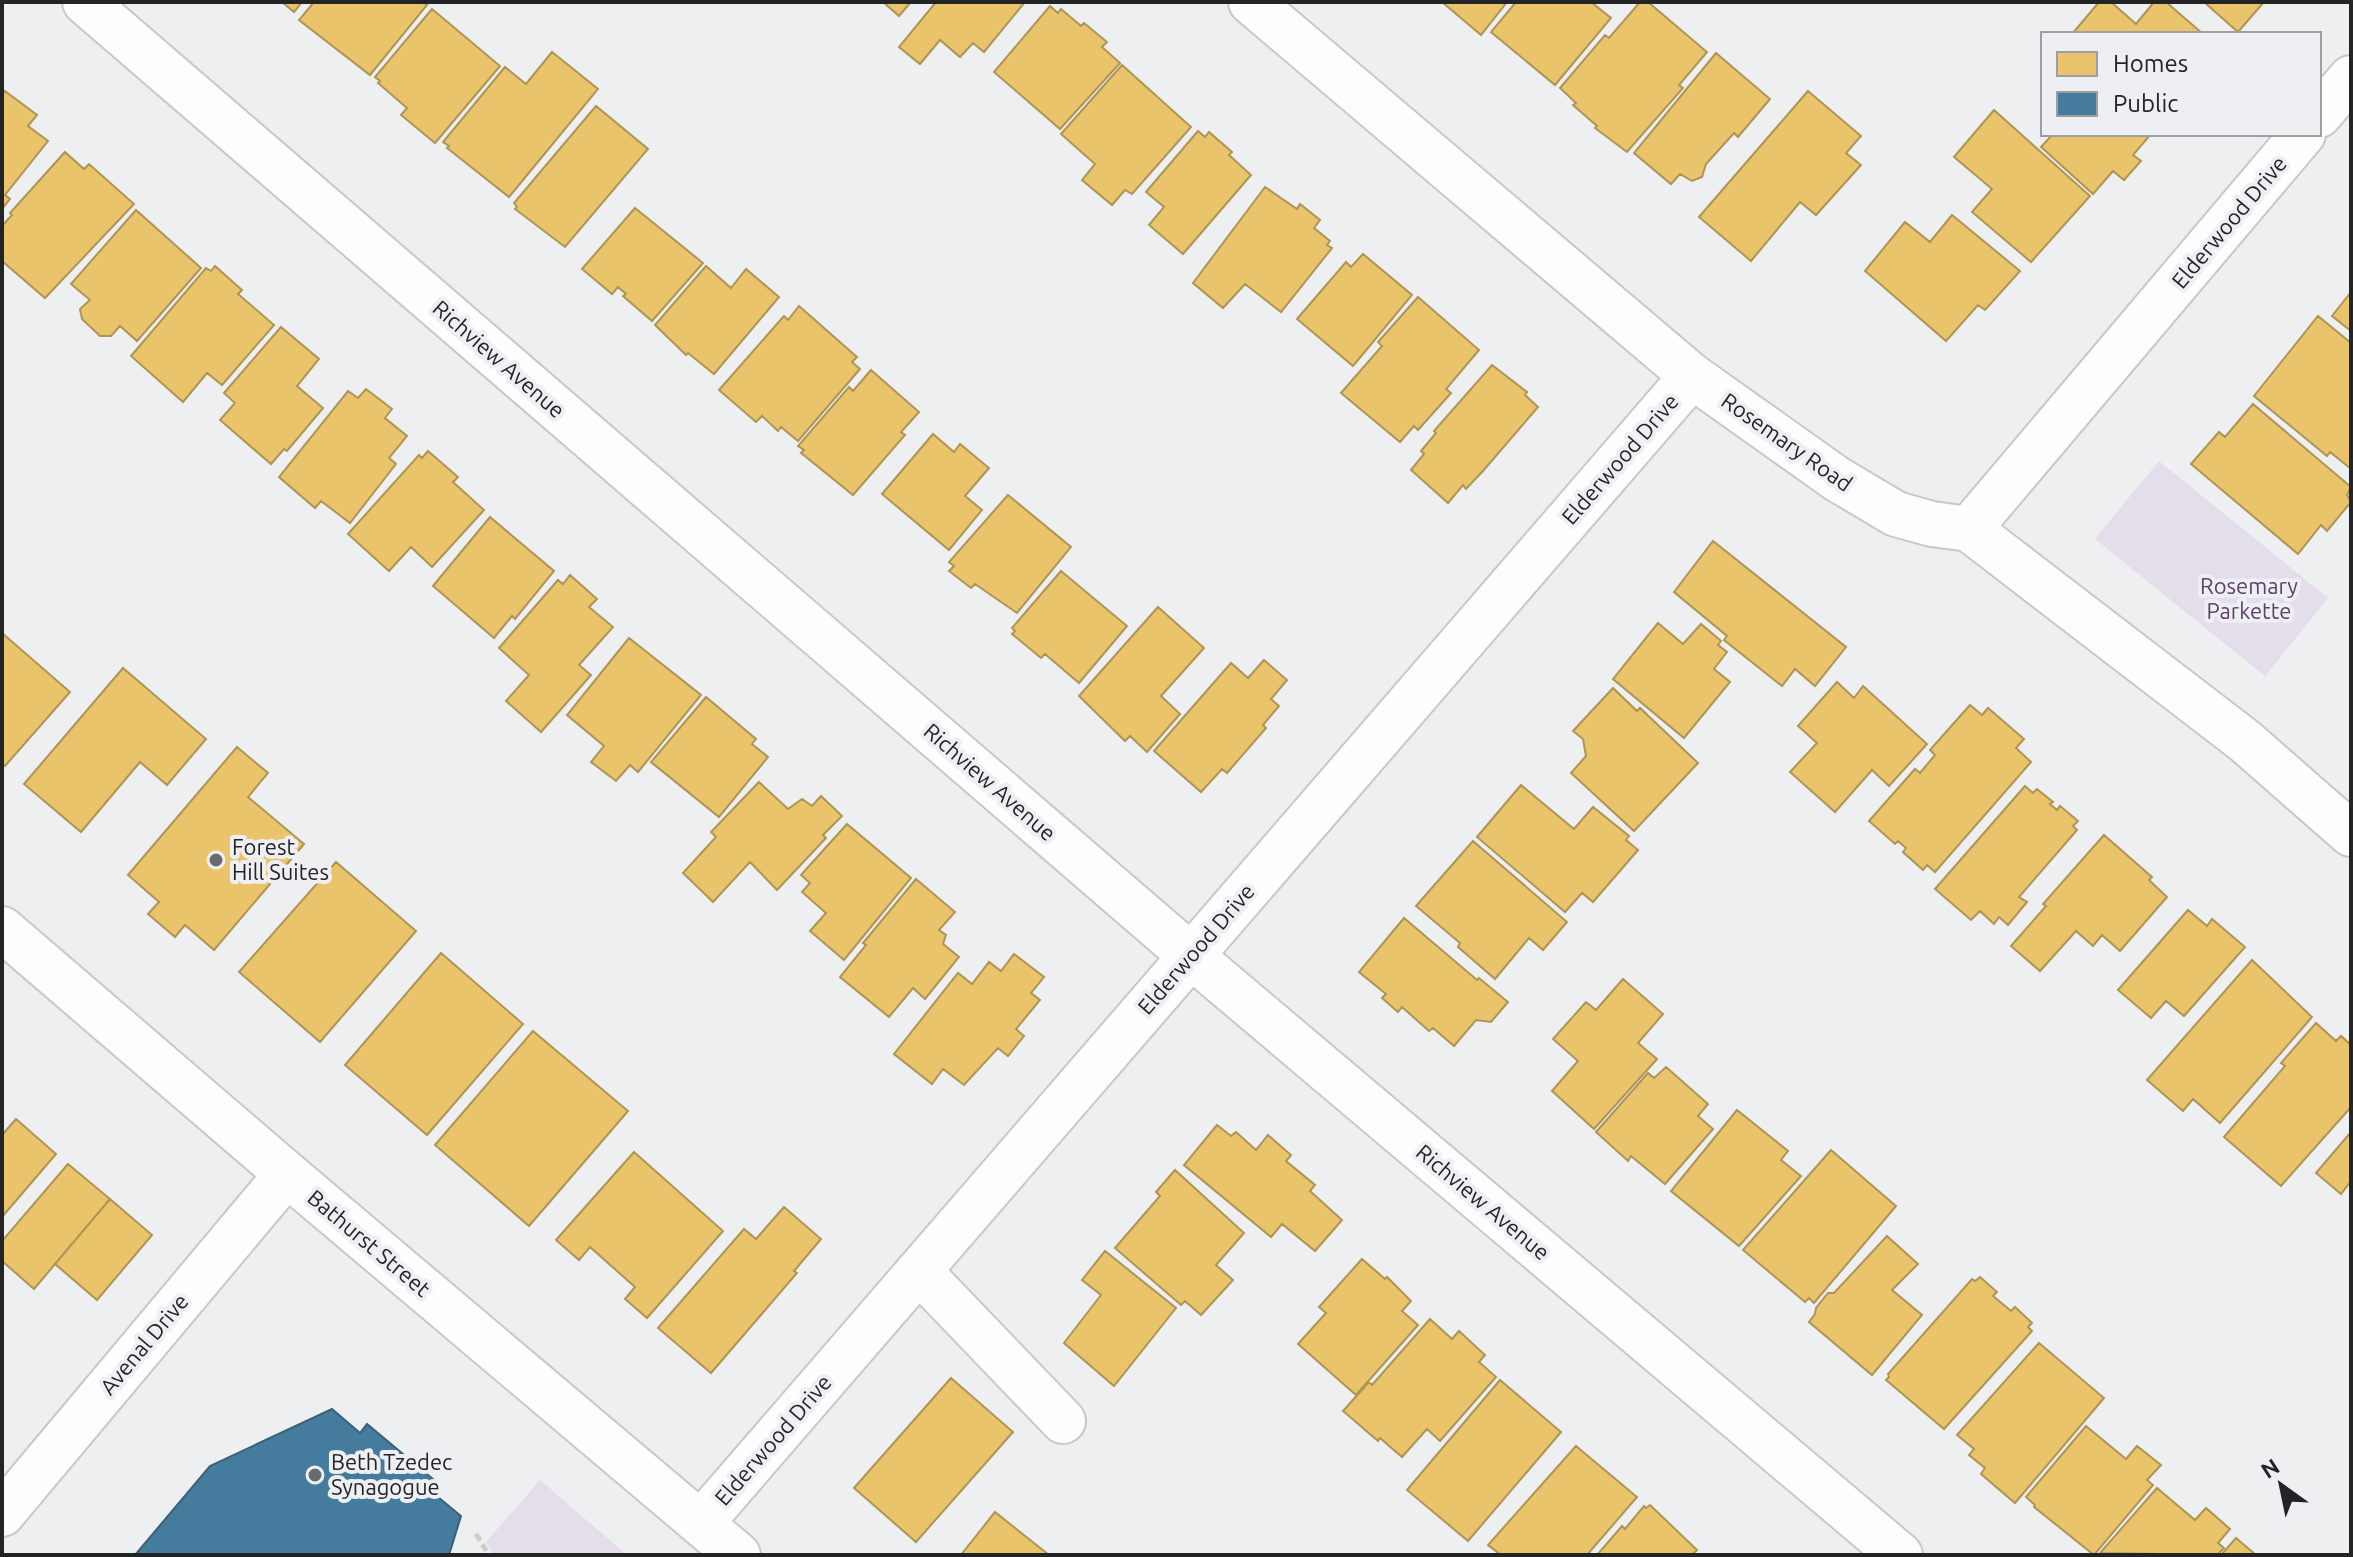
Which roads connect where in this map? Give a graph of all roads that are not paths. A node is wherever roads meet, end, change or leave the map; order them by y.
1 (85, 2) edge
2 (1251, 2) edge
3 (2351, 78) edge
4 (2321, 113) edge
5 (2301, 136) edge
6 (1692, 376) junction
7 (1969, 529) junction
8 (2351, 834) edge
9 (2, 929) edge
10 (1190, 955) junction
11 (287, 1174) junction
12 (919, 1271) junction
13 (1063, 1421) dead end
14 (2, 1514) edge
15 (701, 1523) junction
16 (738, 1555) edge
17 (1900, 1555) edge

1 - 10 street, Richview Avenue
2 - 6 street, Rosemary Road
3 - 4 street
5 - 7 street, Elderwood Drive
6 - 7 street, Rosemary Road
6 - 10 street, Elderwood Drive
7 - 8 street, Rosemary Road
9 - 11 street, Bathurst Street
10 - 12 street, Elderwood Drive
10 - 17 street, Richview Avenue
11 - 14 street, Avenal Drive
11 - 15 street, Bathurst Street
12 - 13 street
12 - 15 street, Elderwood Drive
15 - 16 street, Bathurst Street

